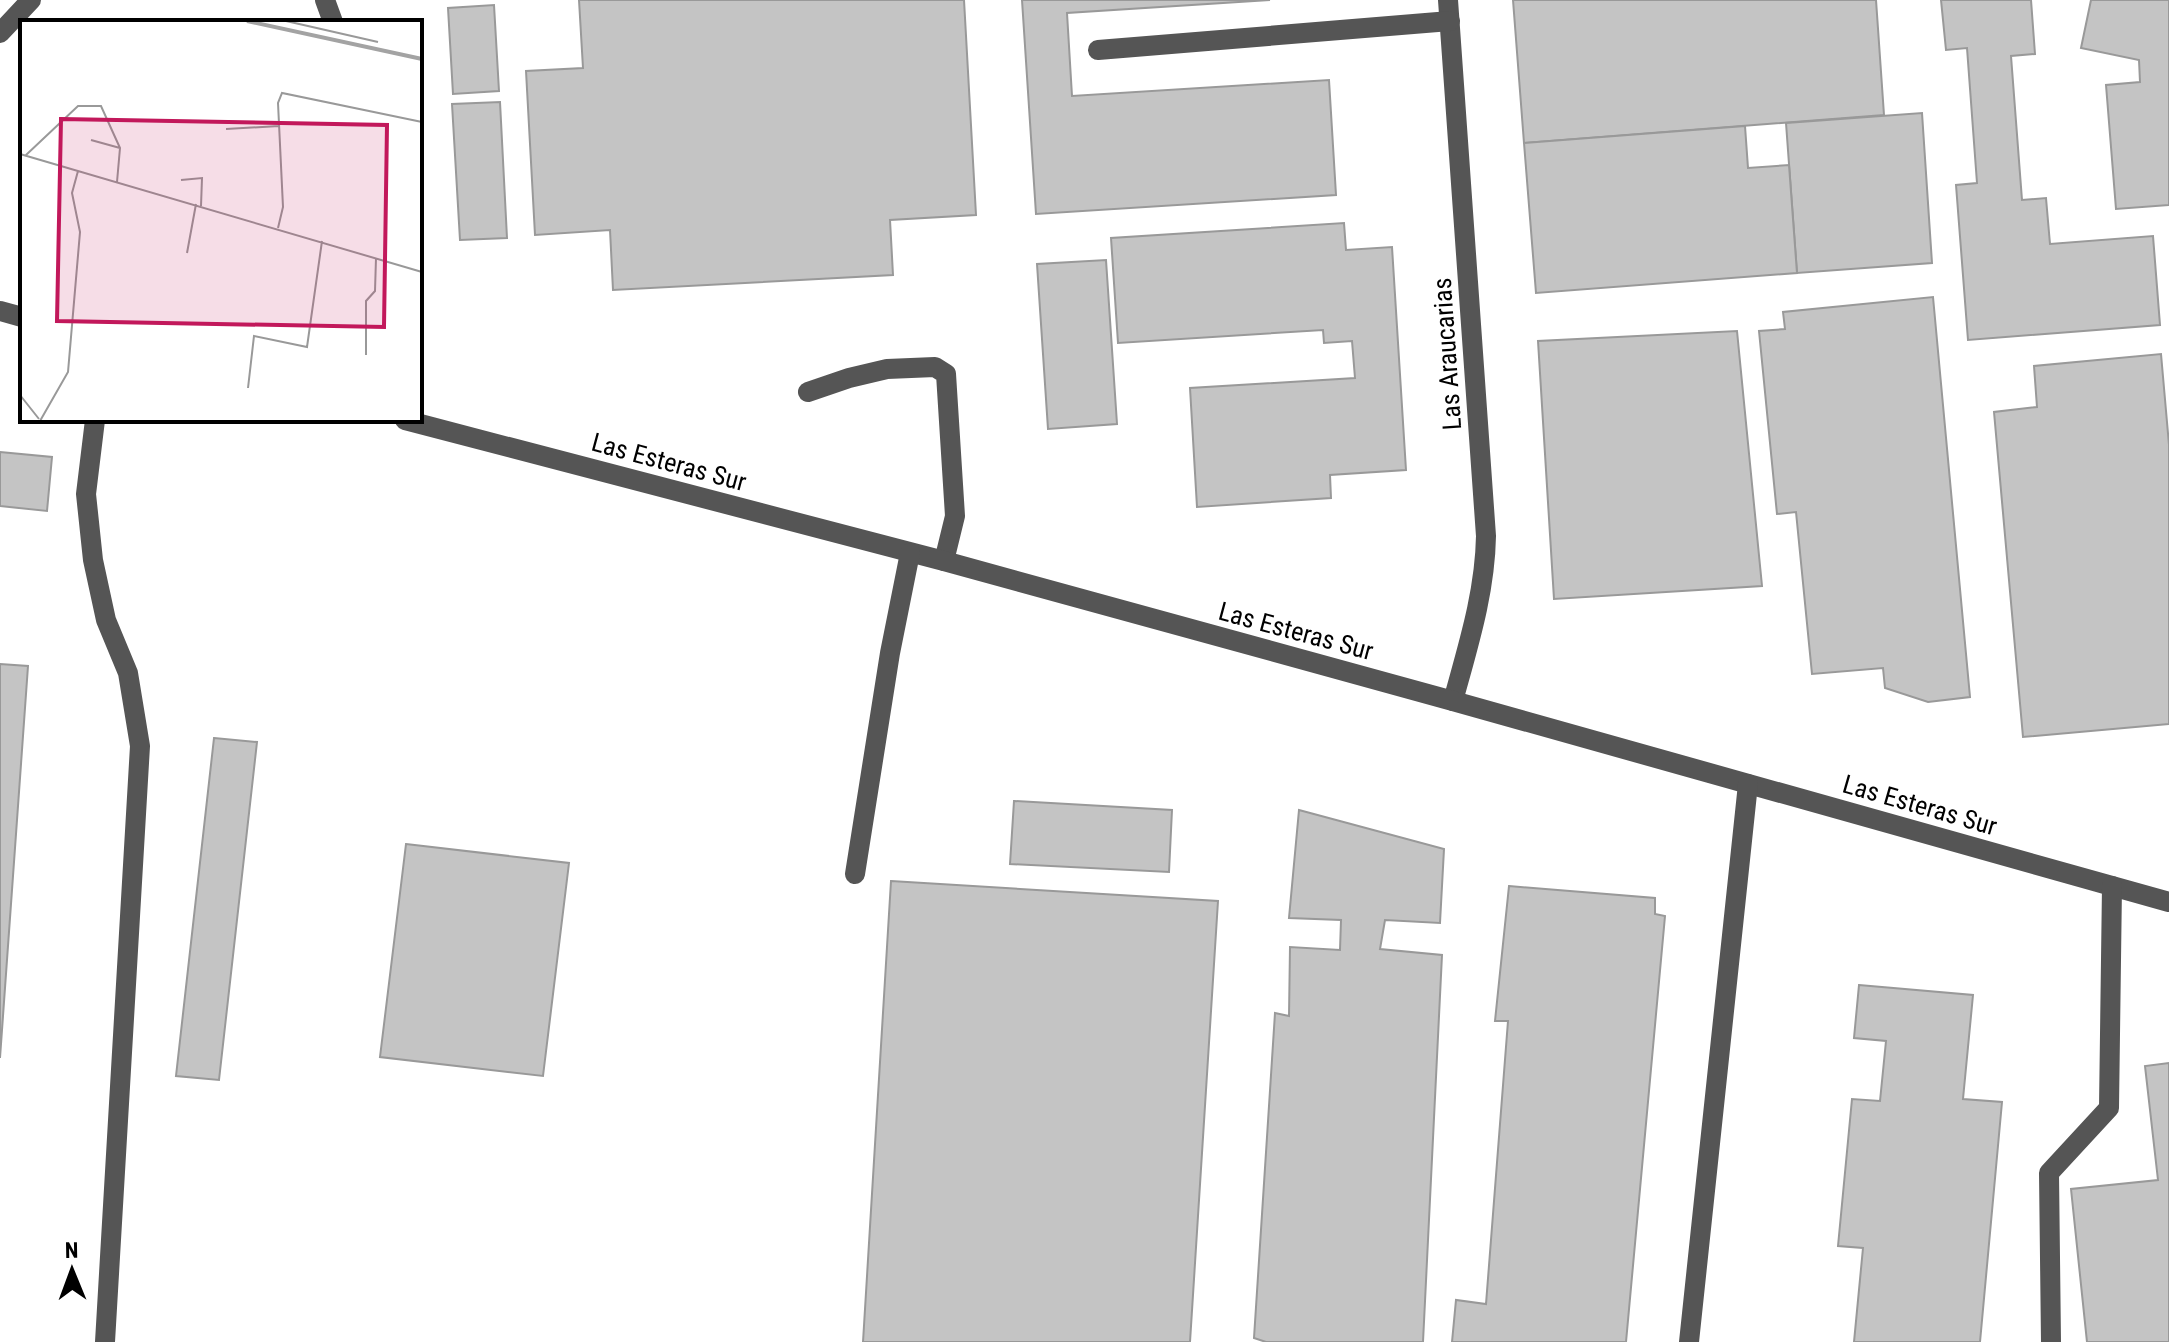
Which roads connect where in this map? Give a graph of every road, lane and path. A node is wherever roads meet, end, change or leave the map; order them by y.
1 (31, 0) edge
2 (325, 0) edge
3 (1448, 0) edge
4 (332, 20) edge
5 (1450, 21) junction
6 (0, 33) edge
7 (1098, 50) dead end
8 (0, 311) edge
9 (20, 316) edge
10 (808, 392) dead end
11 (95, 422) edge
12 (413, 422) edge
13 (910, 553) junction
14 (944, 561) junction
15 (1453, 701) junction
16 (1748, 784) junction
17 (855, 874) dead end
18 (2112, 886) junction
19 (2169, 902) edge
20 (105, 1342) edge
21 (1689, 1342) edge
22 (2051, 1342) edge

1 - 6 street
2 - 4 street
3 - 5 street, Las Araucarias
5 - 7 street
5 - 15 street, Las Araucarias
8 - 9 street
10 - 14 street
11 - 20 street
12 - 13 street, Las Esteras Sur
13 - 14 street, Las Esteras Sur
13 - 17 street
14 - 15 street, Las Esteras Sur
15 - 16 street, Las Esteras Sur
16 - 18 street, Las Esteras Sur
16 - 21 street
18 - 19 street, Las Esteras Sur
18 - 22 street

